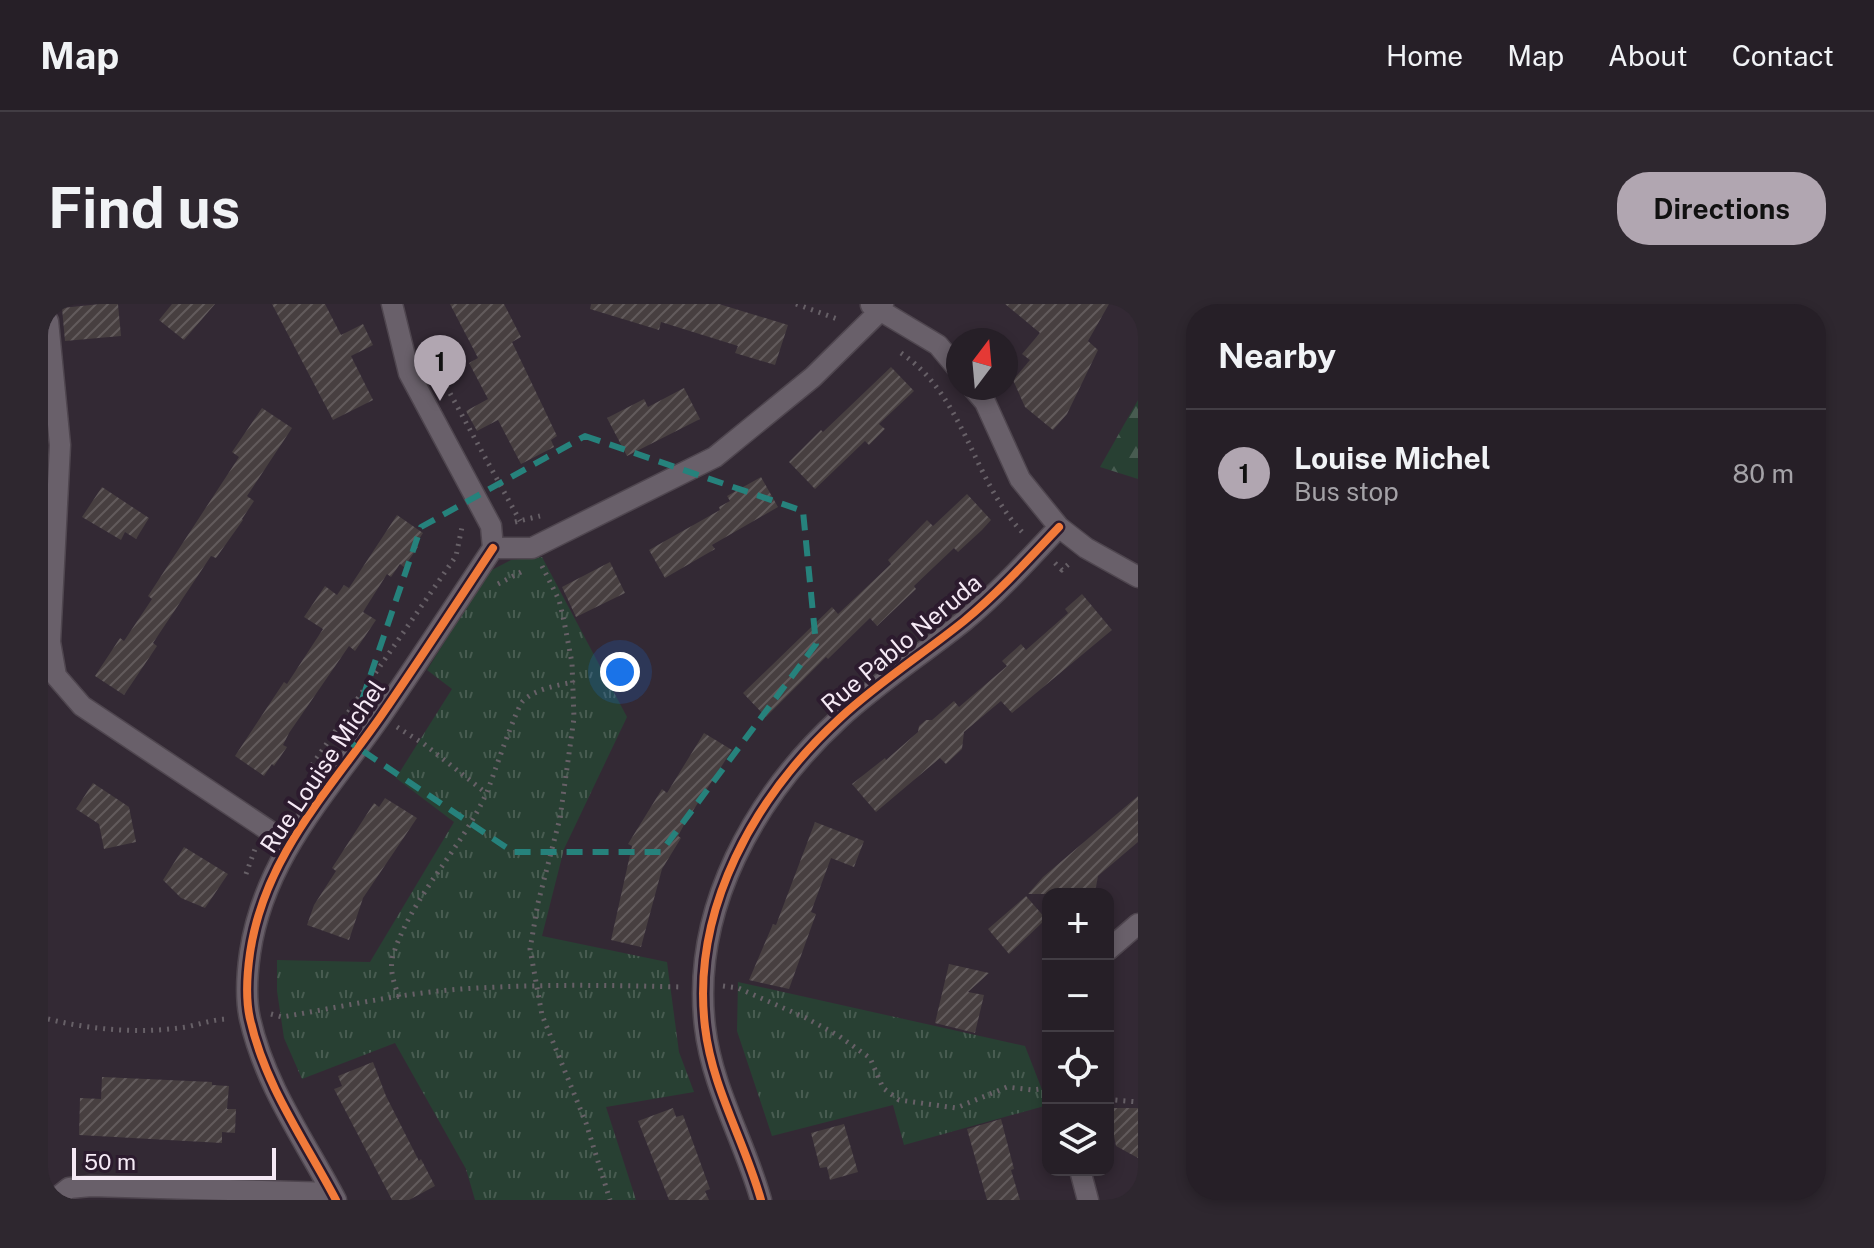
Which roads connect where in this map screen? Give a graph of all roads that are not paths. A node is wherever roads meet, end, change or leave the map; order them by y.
1 (392, 304) edge
2 (877, 306) edge
3 (48, 321) edge
4 (946, 355) edge
5 (983, 400) edge
6 (1059, 527) junction
7 (493, 548) junction
8 (1138, 577) edge
9 (289, 844) junction
10 (1138, 924) edge
11 (1114, 945) edge
12 (1082, 1176) edge
13 (334, 1196) edge
14 (54, 1200) edge
15 (761, 1200) edge
16 (1088, 1200) edge

1 - 7 street
2 - 4 street
2 - 7 street
3 - 9 street
5 - 6 street
6 - 8 street
6 - 15 street, Rue Pablo Neruda
7 - 9 street, Rue Louise Michel
9 - 13 street, Rue Louise Michel
10 - 11 street
12 - 16 street
13 - 14 street

